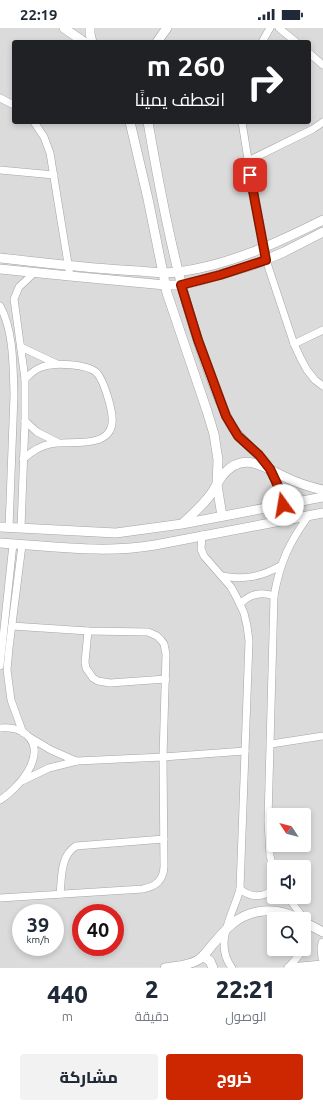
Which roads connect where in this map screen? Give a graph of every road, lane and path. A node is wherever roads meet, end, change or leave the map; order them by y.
1 (64, 28) edge
2 (90, 28) edge
3 (158, 28) edge
4 (167, 28) edge
5 (270, 28) edge
6 (279, 28) edge
7 (81, 40) edge
8 (92, 40) edge
9 (157, 40) edge
10 (158, 40) edge
11 (263, 40) edge
12 (294, 40) edge
13 (311, 55) edge
14 (323, 65) edge
15 (0, 98) edge
16 (12, 104) edge
17 (323, 122) edge
18 (35, 124) edge
19 (130, 124) edge
20 (148, 124) edge
21 (242, 124) edge
22 (248, 161) junction
23 (0, 170) edge
24 (54, 175) junction
25 (323, 220) edge
26 (323, 232) edge
27 (263, 248) junction
28 (0, 258) edge
29 (266, 260) junction
30 (69, 265) junction
31 (0, 269) edge
32 (178, 272) junction
33 (34, 273) junction
34 (163, 273) junction
35 (70, 276) junction
36 (165, 285) junction
37 (181, 285) junction
38 (0, 306) edge
39 (323, 330) edge
40 (294, 344) junction
41 (21, 347) junction
42 (59, 365) junction
43 (25, 380) junction
44 (323, 386) edge
45 (14, 395) junction
46 (25, 396) junction
47 (25, 421) junction
48 (59, 443) junction
49 (23, 459) junction
50 (270, 469) junction
51 (217, 485) junction
52 (12, 486) junction
53 (22, 486) junction
54 (323, 490) edge
55 (323, 497) edge
56 (283, 505) junction
57 (323, 513) edge
58 (309, 515) junction
59 (222, 516) junction
60 (182, 524) junction
61 (5, 528) edge
62 (21, 528) junction
63 (202, 535) junction
64 (0, 543) edge
65 (18, 544) junction
66 (280, 566) junction
67 (222, 576) junction
68 (274, 596) junction
69 (240, 604) junction
70 (6, 627) edge
71 (88, 631) junction
72 (0, 666) edge
73 (166, 679) junction
74 (0, 728) edge
75 (25, 734) junction
76 (323, 736) edge
77 (271, 744) junction
78 (245, 751) junction
79 (164, 757) junction
80 (77, 761) junction
81 (22, 781) junction
82 (3, 798) edge
83 (0, 806) edge
84 (164, 839) junction
85 (271, 860) edge
86 (240, 889) junction
87 (267, 893) edge
88 (60, 894) junction
89 (0, 898) edge
90 (282, 912) edge
91 (311, 925) edge
92 (226, 930) junction
93 (323, 932) edge
94 (323, 943) edge
95 (203, 956) junction
96 (298, 956) edge
97 (323, 958) edge
98 (323, 965) edge
99 (165, 968) edge
100 (213, 968) edge
101 (232, 968) edge
102 (288, 968) edge

1 - 7 street
2 - 8 street
3 - 9 street
4 - 10 street
5 - 11 street
6 - 12 street
13 - 14 street
15 - 16 street
17 - 22 street
18 - 24 street
19 - 34 street
20 - 32 street
21 - 22 street
22 - 27 street
23 - 24 street
24 - 30 street
25 - 27 street
26 - 29 street
27 - 29 street
27 - 32 street
28 - 30 street
29 - 37 street
29 - 40 street
30 - 34 street
30 - 35 street
31 - 33 street
32 - 34 street
32 - 37 street
33 - 35 street
33 - 41 street
34 - 36 street
35 - 36 street
36 - 37 street
36 - 51 street
37 - 50 street
38 - 45 street
39 - 40 street
40 - 44 street
41 - 42 street
41 - 43 street
42 - 43 street
42 - 48 street
43 - 46 street
45 - 46 street
45 - 52 street
46 - 47 street
47 - 48 street
47 - 49 street
48 - 49 street
49 - 53 street
50 - 51 street
50 - 54 street
50 - 56 street
51 - 59 street
51 - 60 street
52 - 53 street
52 - 61 street
53 - 62 street
55 - 56 street
56 - 59 street
57 - 58 street
58 - 63 street
58 - 66 street
59 - 60 street
60 - 62 street
61 - 62 street
63 - 65 street
63 - 67 street
64 - 65 street
65 - 70 street
66 - 67 street
66 - 68 street
67 - 69 street
68 - 69 street
68 - 77 street
69 - 78 street
70 - 71 street
70 - 72 street
70 - 75 street
71 - 73 street
71 - 73 street
73 - 79 street
74 - 75 street
75 - 80 street
75 - 81 street
76 - 77 street
77 - 85 street
78 - 79 street
78 - 86 street
79 - 80 street
79 - 84 street
80 - 81 street
81 - 82 street
82 - 83 street
84 - 88 street
84 - 88 street
86 - 87 street
86 - 92 street
88 - 89 street
90 - 92 street
91 - 93 street
92 - 95 street
92 - 101 street
94 - 97 street
95 - 99 street
95 - 100 street
96 - 102 street
98 - 102 street

